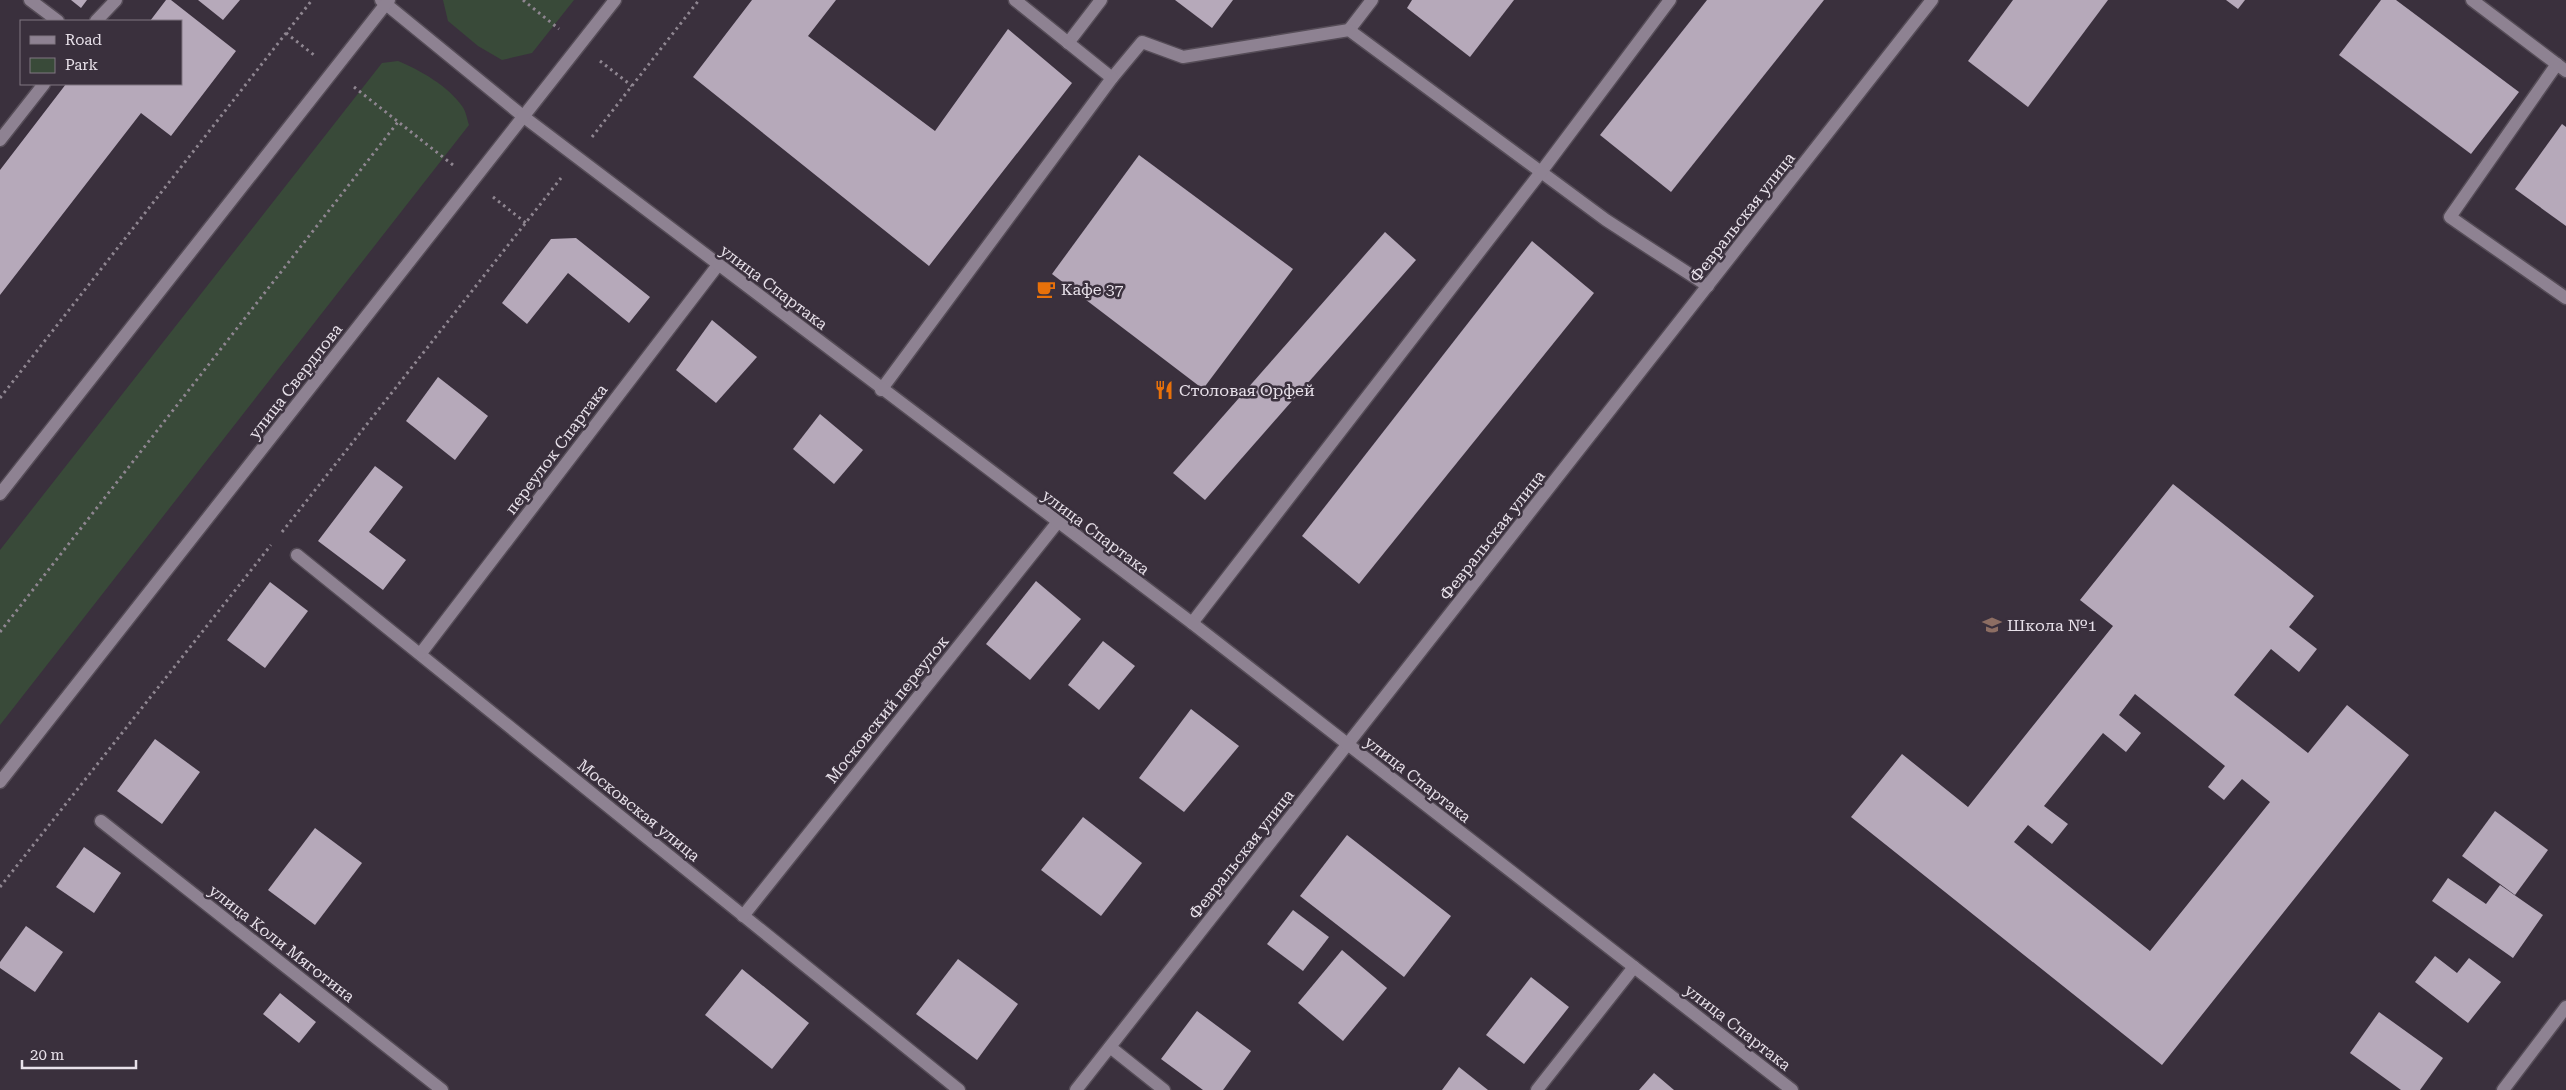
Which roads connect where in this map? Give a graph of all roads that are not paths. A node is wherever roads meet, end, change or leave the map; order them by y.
1 (30, 0) edge
2 (116, 0) edge
3 (615, 0) edge
4 (1014, 0) edge
5 (1101, 0) edge
6 (1372, 0) edge
7 (1670, 0) edge
8 (1932, 0) edge
9 (2472, 0) edge
10 (385, 1) edge
11 (57, 20) edge
12 (97, 20) edge
13 (1349, 30) junction
14 (1068, 43) junction
15 (2561, 67) edge
16 (1112, 78) junction
17 (43, 85) edge
18 (524, 118) junction
19 (0, 140) edge
20 (1541, 172) junction
21 (718, 265) junction
22 (1708, 286) junction
23 (2566, 298) edge
24 (881, 390) junction
25 (0, 494) edge
26 (1057, 523) junction
27 (297, 555) dead end
28 (1192, 623) junction
29 (421, 653) junction
30 (1348, 745) junction
31 (0, 782) edge
32 (101, 821) dead end
33 (743, 916) junction
34 (1634, 967) junction
35 (2566, 1006) edge
36 (1110, 1047) junction
37 (442, 1090) edge
38 (959, 1090) edge
39 (1076, 1090) edge
40 (1164, 1090) edge
41 (1537, 1090) edge
42 (1792, 1090) edge
43 (2503, 1090) edge

1 - 11 street
2 - 12 street
3 - 18 street, улица Свердлова
4 - 14 street
5 - 14 street
6 - 13 street
7 - 20 street
8 - 22 street, Февральская улица
9 - 15 street
10 - 18 street, улица Спартака
10 - 25 street
13 - 16 street
13 - 20 street
14 - 16 street
15 - 23 street
16 - 24 street
17 - 19 street
18 - 21 street, улица Спартака
18 - 31 street, улица Свердлова
20 - 22 street
20 - 28 street
21 - 24 street, улица Спартака
21 - 29 street, переулок Спартака
22 - 30 street, Февральская улица
24 - 26 street, улица Спартака
26 - 28 street, улица Спартака
26 - 33 street, Московский переулок
27 - 29 street, Московская улица
28 - 30 street, улица Спартака
29 - 33 street, Московская улица
30 - 34 street, улица Спартака
30 - 36 street, Февральская улица
32 - 37 street, улица Коли Мяготина
33 - 38 street, Московская улица
34 - 41 street
34 - 42 street, улица Спартака
35 - 43 street
36 - 39 street, Февральская улица
36 - 40 street

